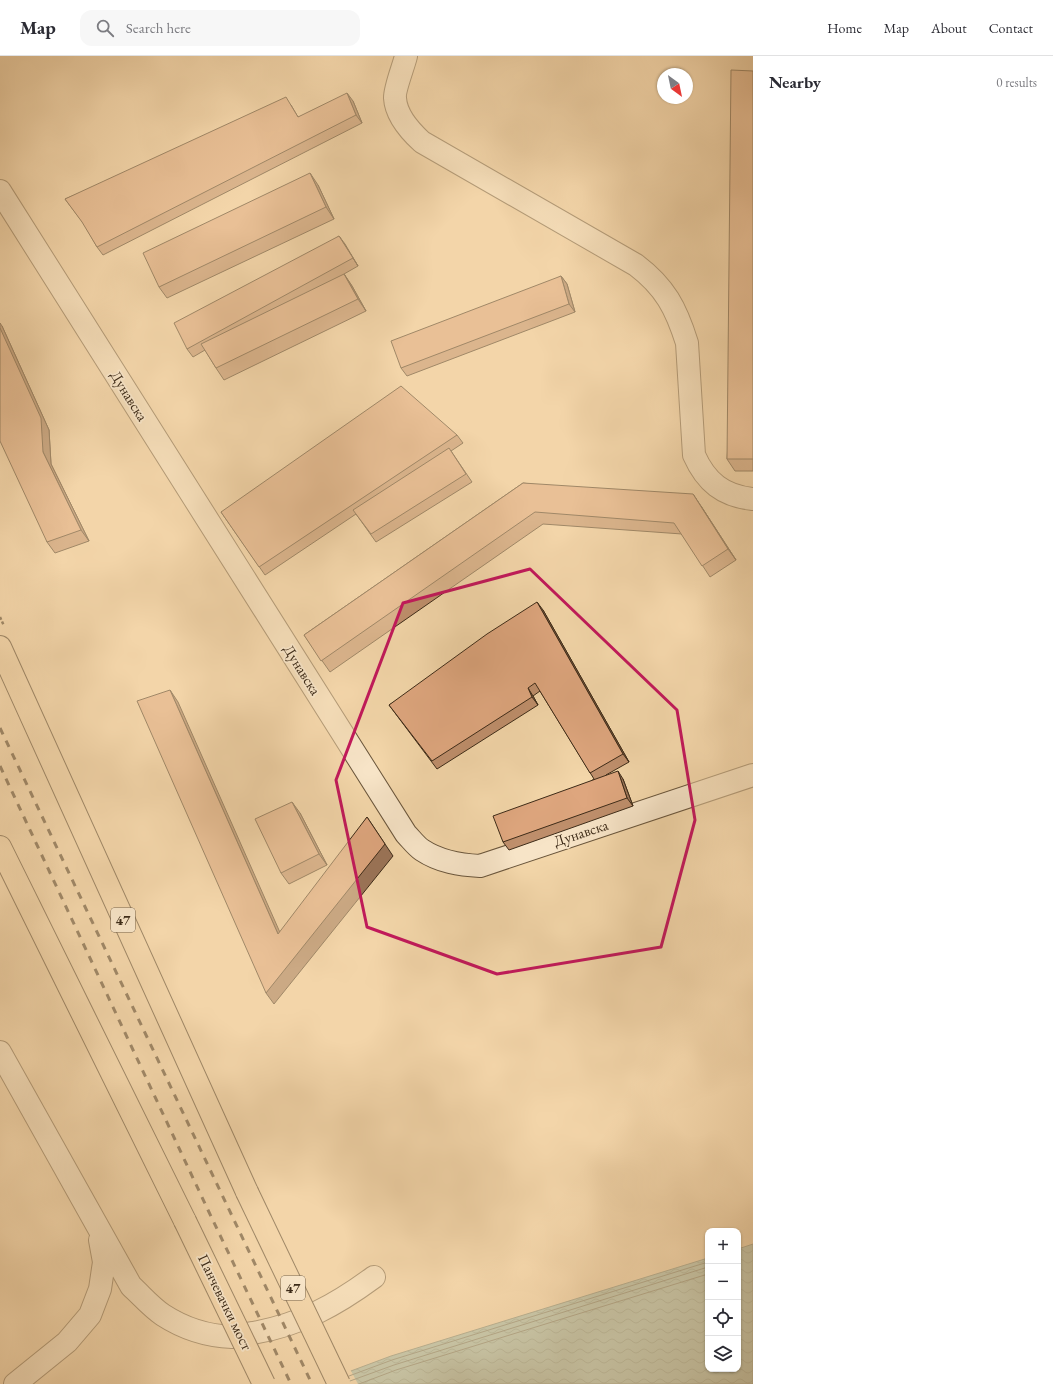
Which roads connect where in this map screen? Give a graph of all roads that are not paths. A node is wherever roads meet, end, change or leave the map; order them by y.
1 (406, 56) edge
2 (0, 191) edge
3 (753, 499) edge
4 (0, 647) edge
5 (753, 775) edge
6 (0, 847) edge
7 (0, 1052) edge
8 (99, 1231) junction
9 (374, 1277) dead end
10 (15, 1384) edge
11 (264, 1384) edge
12 (339, 1384) edge

1 - 3 lane
2 - 5 lane, Дунавска
4 - 12 main road, 47, bridge
6 - 11 main road, Панчевачки мост, bridge
7 - 8 lane
8 - 9 lane
8 - 10 lane

